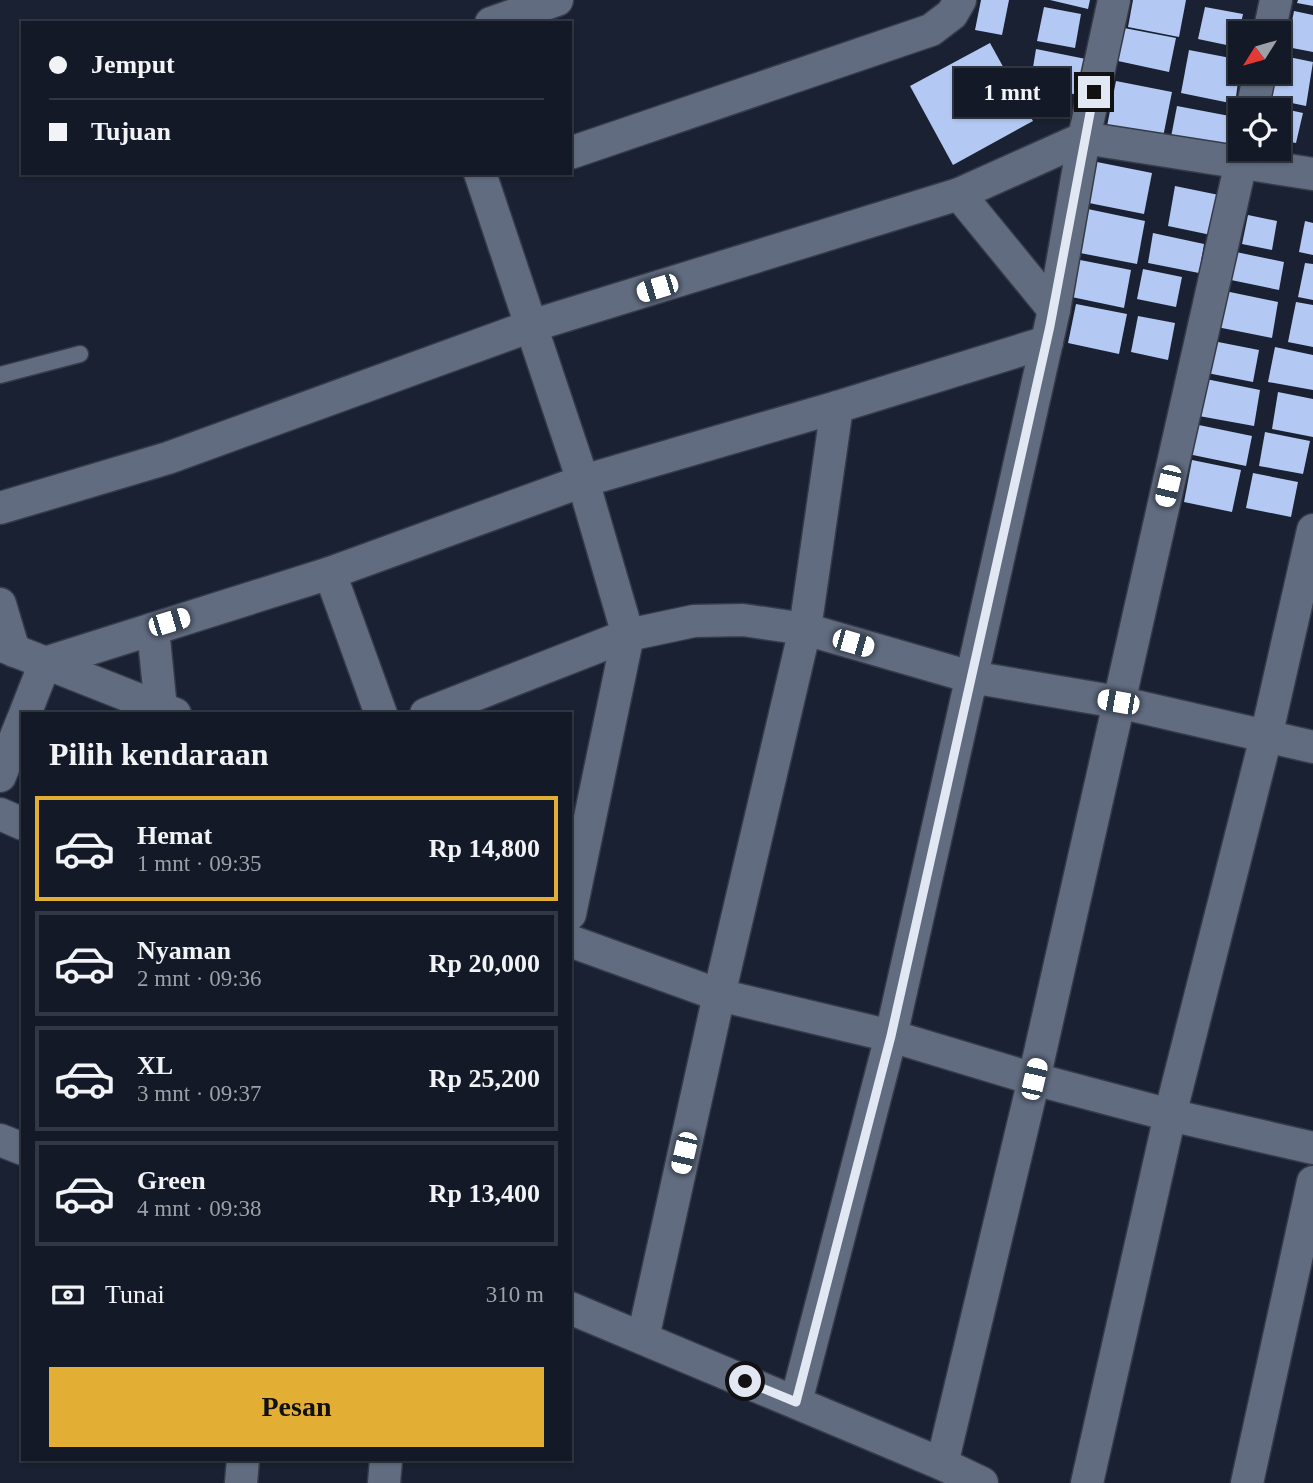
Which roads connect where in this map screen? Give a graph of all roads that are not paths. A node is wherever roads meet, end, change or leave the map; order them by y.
1 (557, 0) edge
2 (960, 0) edge
3 (1114, 0) edge
4 (1276, 0) edge
5 (491, 15) edge
6 (1272, 21) edge
7 (1084, 138) junction
8 (572, 152) edge
9 (1228, 153) edge
10 (1242, 161) edge
11 (1265, 161) edge
12 (1313, 174) edge
13 (491, 176) edge
14 (959, 194) junction
15 (1054, 310) junction
16 (531, 326) junction
17 (1047, 342) junction
18 (80, 354) dead end
19 (0, 375) edge
20 (837, 407) junction
21 (583, 481) junction
22 (0, 508) edge
23 (1313, 530) edge
24 (330, 573) junction
25 (0, 604) edge
26 (153, 629) junction
27 (805, 629) junction
28 (628, 635) junction
29 (7, 648) edge
30 (45, 663) junction
31 (971, 677) junction
32 (1118, 702) junction
33 (168, 711) edge
34 (26, 712) edge
35 (379, 712) edge
36 (431, 712) edge
37 (21, 724) edge
38 (1266, 737) junction
39 (1313, 747) edge
40 (0, 776) edge
41 (0, 814) edge
42 (21, 823) edge
43 (576, 860) edge
44 (572, 896) edge
45 (572, 942) edge
46 (719, 995) junction
47 (891, 1036) junction
48 (1034, 1079) junction
49 (1170, 1115) junction
50 (0, 1140) edge
51 (21, 1148) edge
52 (1313, 1148) edge
53 (1313, 1182) edge
54 (572, 1309) edge
55 (643, 1338) junction
56 (796, 1402) junction
57 (243, 1461) edge
58 (386, 1461) edge
59 (942, 1464) junction
60 (241, 1483) edge
61 (384, 1483) edge
62 (982, 1483) edge
63 (1087, 1483) edge
64 (1247, 1483) edge

1 - 5 street
2 - 8 street
3 - 7 street
4 - 6 street
7 - 9 street
7 - 14 street
7 - 15 street
10 - 32 street
11 - 12 street
13 - 16 street
14 - 15 street
14 - 16 street
15 - 17 street
16 - 21 street
16 - 22 street
17 - 20 street
17 - 31 street
18 - 19 lane
20 - 21 street
20 - 27 street
21 - 24 street
21 - 28 street
23 - 38 street
24 - 26 street
24 - 35 street
25 - 29 street
26 - 30 street
26 - 33 street
27 - 28 street
27 - 31 street
27 - 46 street
28 - 36 street
28 - 43 street
29 - 30 street
30 - 33 street
30 - 34 street
31 - 32 street
31 - 47 street
32 - 38 street
32 - 48 street
37 - 40 street
38 - 39 street
38 - 49 street
41 - 42 street
43 - 44 street
45 - 46 street
46 - 47 street
46 - 55 street
47 - 48 street
47 - 56 street
48 - 49 street
48 - 59 street
49 - 52 street
49 - 63 street
50 - 51 street
53 - 64 street
54 - 55 street
55 - 56 street
56 - 59 street
57 - 60 street
58 - 61 street
59 - 62 street

